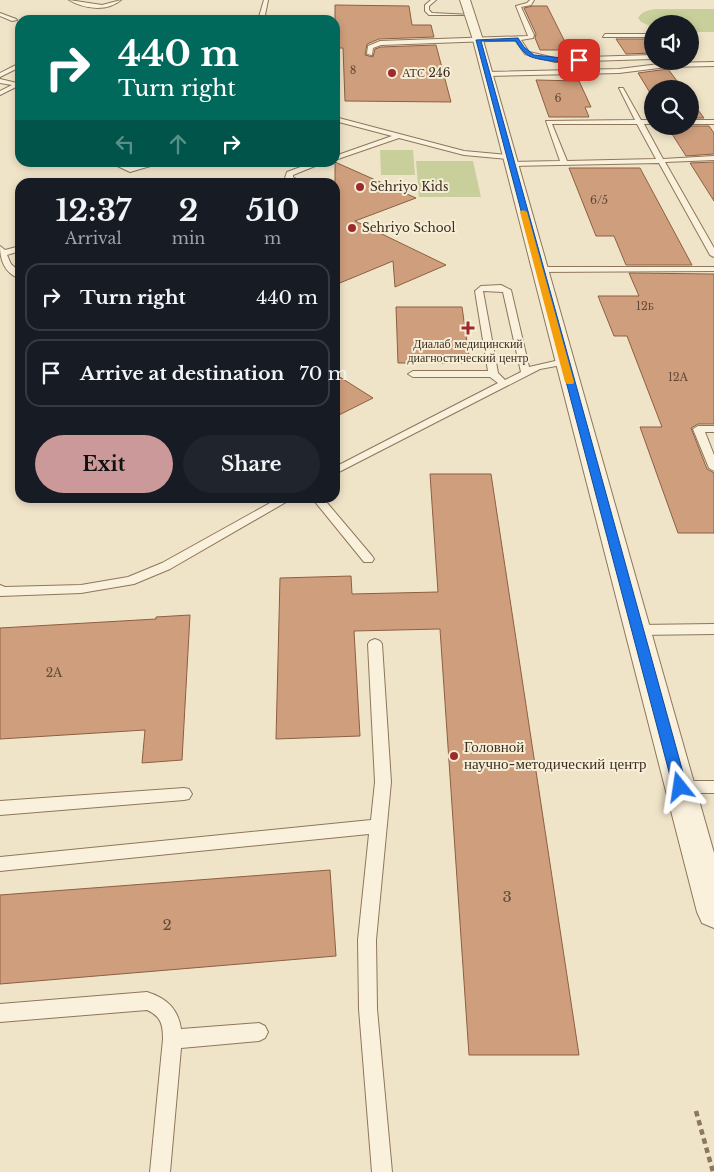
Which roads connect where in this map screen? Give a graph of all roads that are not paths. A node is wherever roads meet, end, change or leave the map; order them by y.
1 (71, 0) edge
2 (119, 0) edge
3 (266, 0) edge
4 (434, 0) edge
5 (532, 0) edge
6 (468, 8) edge
7 (0, 14) edge
8 (262, 15) edge
9 (14, 20) dead end
10 (605, 36) dead end
11 (644, 36) edge
12 (478, 40) junction
13 (518, 40) junction
14 (370, 54) dead end
15 (644, 57) edge
16 (714, 64) edge
17 (15, 68) edge
18 (487, 74) junction
19 (0, 75) edge
20 (0, 81) edge
21 (621, 89) dead end
22 (0, 93) edge
23 (340, 120) edge
24 (638, 122) junction
25 (644, 122) edge
26 (699, 122) edge
27 (714, 122) edge
28 (398, 136) junction
29 (340, 156) edge
30 (714, 158) edge
31 (509, 160) junction
32 (661, 161) junction
33 (564, 163) junction
34 (120, 167) edge
35 (144, 167) edge
36 (309, 167) edge
37 (289, 178) edge
38 (15, 249) edge
39 (1, 252) edge
40 (714, 255) edge
41 (714, 269) edge
42 (539, 270) junction
43 (15, 272) edge
44 (564, 362) junction
45 (526, 373) junction
46 (413, 374) dead end
47 (492, 374) junction
48 (504, 384) junction
49 (714, 429) edge
50 (340, 468) edge
51 (714, 468) edge
52 (278, 503) edge
53 (321, 503) edge
54 (368, 559) dead end
55 (1, 591) edge
56 (638, 630) junction
57 (714, 630) edge
58 (375, 644) dead end
59 (680, 787) junction
60 (714, 787) edge
61 (184, 794) dead end
62 (0, 808) edge
63 (378, 826) junction
64 (0, 864) edge
65 (714, 912) edge
66 (0, 1013) edge
67 (259, 1032) dead end
68 (172, 1039) junction
69 (160, 1172) edge
70 (382, 1172) edge

1 - 2 lane
3 - 8 lane
4 - 6 lane
5 - 13 lane
6 - 12 street
7 - 9 lane
10 - 11 lane
12 - 13 lane
12 - 14 lane
12 - 18 street
13 - 15 lane
16 - 18 lane
17 - 19 lane
18 - 31 street
20 - 22 lane
21 - 24 lane
23 - 28 lane
24 - 25 lane
24 - 32 lane
24 - 33 lane
26 - 27 lane
28 - 29 lane
28 - 31 lane
30 - 32 lane
31 - 33 lane
31 - 42 street
32 - 33 lane
32 - 40 lane
34 - 35 lane
36 - 37 lane
38 - 39 lane
39 - 43 lane
41 - 42 lane
42 - 44 street
44 - 45 lane
44 - 56 street
45 - 47 lane
45 - 48 lane
46 - 47 lane
47 - 48 lane
48 - 50 lane
49 - 51 lane
52 - 55 lane
53 - 54 lane
56 - 57 lane
56 - 59 street
58 - 63 lane
59 - 60 lane
59 - 65 street
61 - 62 lane
63 - 64 lane
63 - 70 lane
66 - 68 lane
67 - 68 lane
68 - 69 lane

